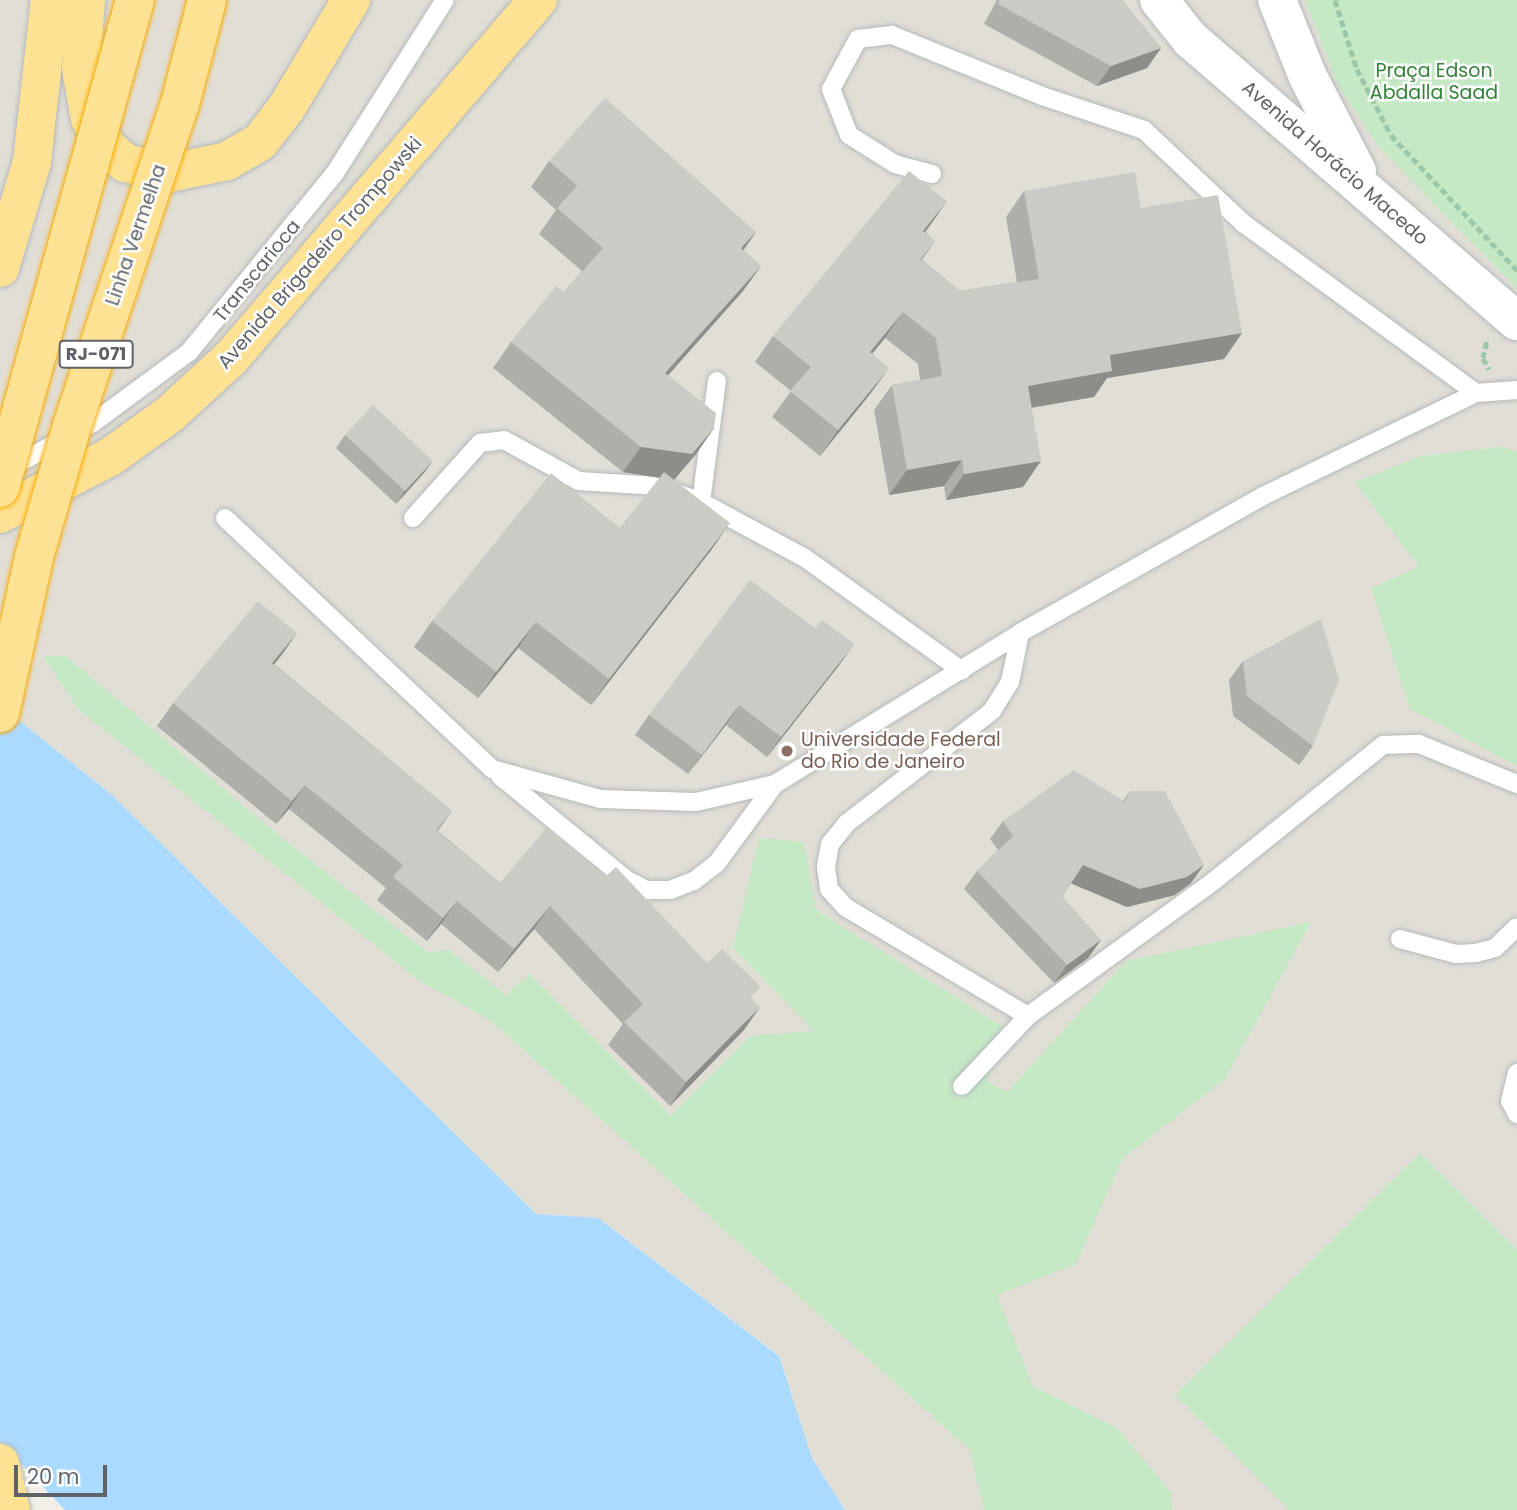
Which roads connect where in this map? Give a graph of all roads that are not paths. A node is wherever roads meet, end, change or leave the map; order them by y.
1 (51, 0) edge
2 (86, 0) edge
3 (135, 0) edge
4 (207, 0) edge
5 (351, 0) edge
6 (445, 0) edge
7 (538, 0) edge
8 (1159, 0) edge
9 (1277, 0) edge
10 (932, 174) dead end
11 (1366, 189) junction
12 (0, 268) edge
13 (1517, 321) edge
14 (717, 381) dead end
15 (1517, 390) edge
16 (1476, 393) junction
17 (0, 472) edge
18 (0, 488) edge
19 (701, 502) junction
20 (0, 514) edge
21 (225, 517) dead end
22 (413, 519) dead end
23 (1020, 633) junction
24 (962, 671) junction
25 (0, 713) edge
26 (492, 769) junction
27 (1517, 784) edge
28 (775, 785) junction
29 (1517, 927) edge
30 (1400, 939) dead end
31 (1028, 1016) junction
32 (1517, 1073) edge
33 (962, 1086) dead end
34 (1517, 1114) edge
35 (0, 1463) edge
36 (11, 1510) edge

1 - 12 highway
2 - 5 highway
3 - 18 highway, RJ-071, bridge
4 - 25 highway, Linha Vermelha / RJ-071, bridge
6 - 17 lane, Transcarioca
7 - 20 highway, Avenida Brigadeiro Trompowski
8 - 11 street, Avenida Horácio Macedo
9 - 11 street
10 - 16 lane
11 - 13 street, Avenida Horácio Macedo
14 - 19 lane
15 - 16 lane
16 - 23 lane
19 - 22 lane
19 - 24 lane
21 - 26 lane
23 - 24 lane
23 - 31 lane
24 - 28 lane
26 - 28 lane
26 - 28 lane
27 - 31 lane
29 - 30 lane
31 - 33 lane
32 - 34 lane
35 - 36 highway

